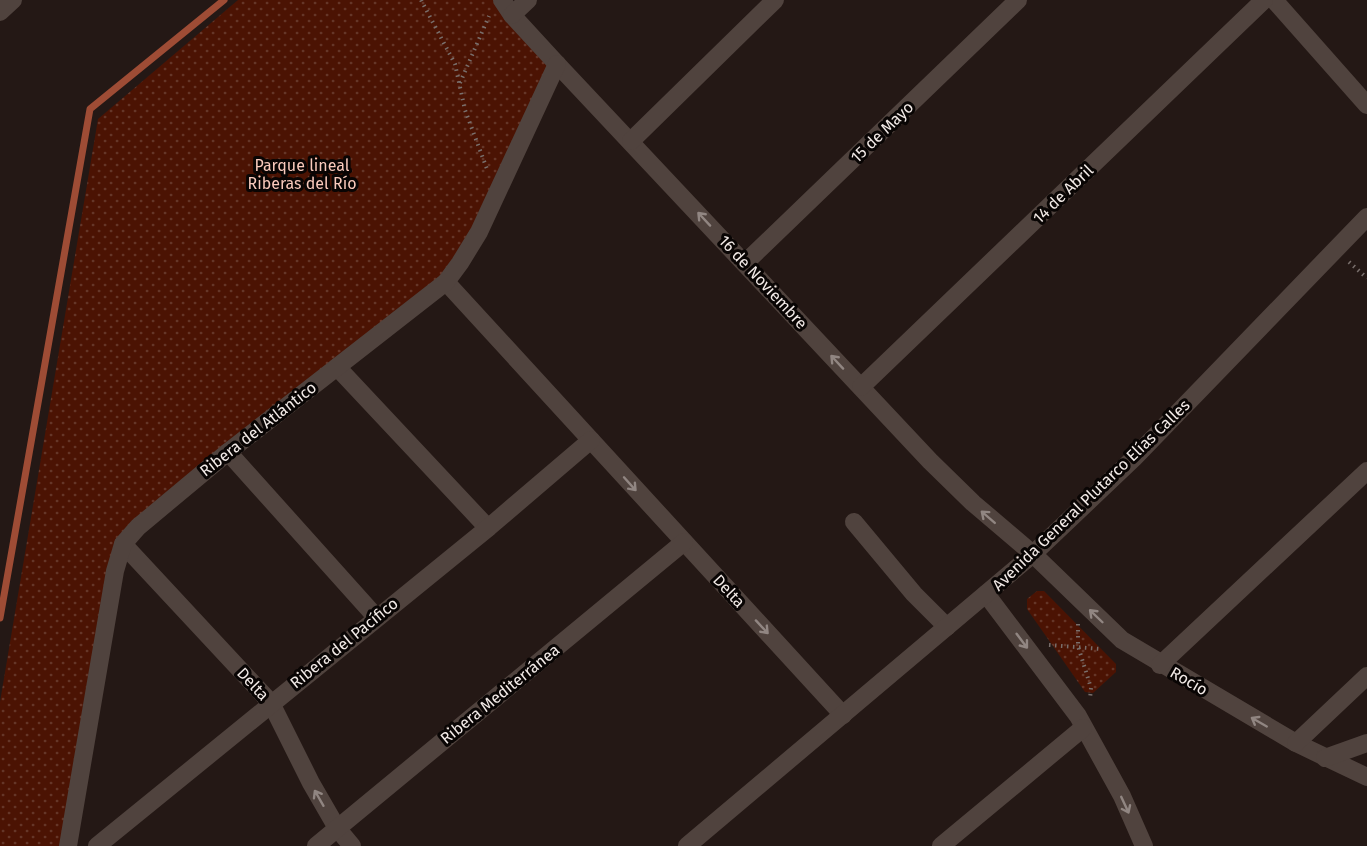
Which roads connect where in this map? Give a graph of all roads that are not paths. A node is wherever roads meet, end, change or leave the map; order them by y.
1 (13, 0) edge
2 (528, 0) edge
3 (775, 0) edge
4 (1018, 0) edge
5 (1264, 0) edge
6 (1274, 0) edge
7 (502, 9) edge
8 (0, 12) edge
9 (557, 64) junction
10 (1367, 105) edge
11 (631, 141) junction
12 (1367, 218) edge
13 (746, 263) junction
14 (446, 282) junction
15 (337, 367) junction
16 (861, 387) junction
17 (591, 440) junction
18 (228, 452) junction
19 (1367, 471) edge
20 (854, 522) dead end
21 (488, 528) junction
22 (684, 542) junction
23 (123, 543) junction
24 (1034, 554) junction
25 (986, 594) junction
26 (376, 617) junction
27 (947, 627) junction
28 (1160, 664) junction
29 (1367, 676) edge
30 (271, 703) junction
31 (843, 715) junction
32 (1081, 722) junction
33 (1296, 743) junction
34 (1367, 743) edge
35 (1325, 758) junction
36 (1367, 777) edge
37 (337, 828) junction
38 (68, 846) edge
39 (97, 846) edge
40 (316, 846) edge
41 (352, 846) edge
42 (687, 846) edge
43 (941, 846) edge
44 (1144, 846) edge

1 - 8 street
2 - 7 street
3 - 11 street
4 - 13 street, 15 de Mayo
5 - 16 street, 14 de Abril
6 - 10 street
7 - 9 street, 16 de Noviembre
9 - 11 street, 16 de Noviembre
9 - 14 street, Ribera del Atlántico
13 -> 11 street, 16 de Noviembre
12 - 24 street, Avenida General Plutarco Elías Calles
16 -> 13 street, 16 de Noviembre
14 - 15 street, Ribera del Atlántico
14 - 17 street, Delta
15 - 18 street, Ribera del Atlántico
15 - 21 street
24 -> 16 street, 16 de Noviembre
17 - 21 street, Ribera del Pacífico
17 -> 22 street, Delta
18 - 23 street, Ribera del Atlántico
18 - 26 street
19 - 28 street
20 - 27 street
21 - 26 street, Ribera del Pacífico
22 -> 31 street, Delta
22 - 37 street, Ribera Mediterránea
23 - 30 street, Delta
23 - 38 street, Ribera del Atlántico
24 - 25 street, Avenida General Plutarco Elías Calles
28 -> 24 street, Rocío
25 - 27 street, Avenida General Plutarco Elías Calles
25 -> 32 street
26 - 30 street, Ribera del Pacífico
27 - 31 street, Avenida General Plutarco Elías Calles
33 -> 28 street, Rocío
29 - 33 street
37 -> 30 street, Delta
30 - 39 street, Ribera del Pacífico
31 - 42 street, Avenida General Plutarco Elías Calles
32 - 43 street
32 -> 44 street
33 - 35 street, Rocío
34 - 35 street
35 - 36 street, Rocío
37 - 40 street, Ribera Mediterránea
37 - 41 street, Delta

